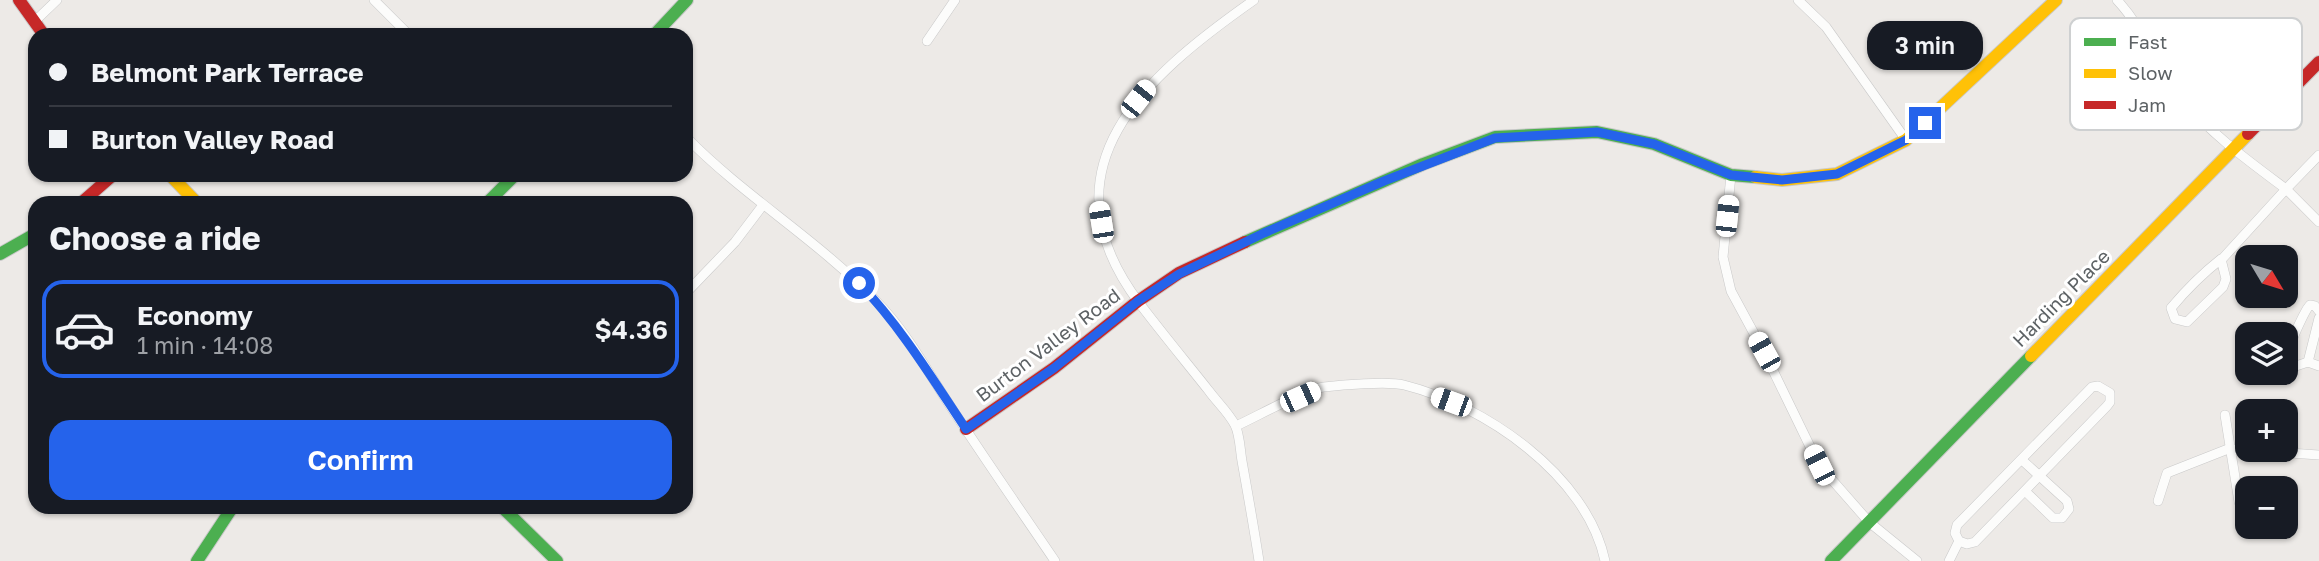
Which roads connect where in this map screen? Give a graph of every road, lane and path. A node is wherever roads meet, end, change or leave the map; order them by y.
1 (19, 0) edge
2 (57, 0) edge
3 (374, 0) edge
4 (687, 0) edge
5 (955, 0) edge
6 (1254, 0) edge
7 (1798, 0) edge
8 (2056, 0) edge
9 (2117, 0) edge
10 (2134, 18) edge
11 (34, 22) junction
12 (39, 28) edge
13 (402, 28) edge
14 (661, 28) edge
15 (927, 41) dead end
16 (2319, 62) edge
17 (2302, 80) edge
18 (2215, 130) edge
19 (2254, 130) edge
20 (1906, 140) junction
21 (693, 143) edge
22 (2235, 150) junction
23 (2319, 155) edge
24 (1731, 175) junction
25 (105, 182) edge
26 (177, 182) edge
27 (508, 182) edge
28 (2286, 190) junction
29 (89, 196) edge
30 (190, 196) edge
31 (494, 196) edge
32 (763, 205) junction
33 (2319, 222) edge
34 (28, 238) edge
35 (0, 254) edge
36 (2221, 259) junction
37 (693, 286) edge
38 (1138, 301) junction
39 (2319, 311) edge
40 (2319, 318) edge
41 (2298, 331) edge
42 (2308, 362) junction
43 (2298, 365) edge
44 (2319, 366) edge
45 (2224, 415) dead end
46 (1236, 426) junction
47 (966, 429) junction
48 (2228, 449) junction
49 (2319, 455) edge
50 (2022, 460) junction
51 (2039, 476) junction
52 (2235, 483) edge
53 (2025, 491) junction
54 (2158, 501) dead end
55 (228, 514) edge
56 (509, 514) edge
57 (1869, 522) junction
58 (1959, 541) junction
59 (197, 561) edge
60 (557, 561) edge
61 (1055, 561) edge
62 (1259, 561) edge
63 (1605, 561) edge
64 (1831, 561) edge
65 (1917, 561) edge
66 (1949, 561) edge

1 - 11 street
2 - 11 street
3 - 13 street
4 - 14 street
5 - 15 street
6 - 38 street
7 - 20 street
8 - 20 street, Burton Valley Road
9 - 10 street
11 - 12 street
16 - 17 street, Harding Place
18 - 22 street
19 - 22 street, Harding Place
20 - 24 street, Burton Valley Road
21 - 32 street
22 - 28 street
22 - 57 street, Harding Place
23 - 28 street
24 - 38 street, Burton Valley Road
24 - 57 street
25 - 29 street
26 - 30 street
27 - 31 street
28 - 33 street
28 - 36 street
32 - 37 street
32 - 47 street
34 - 35 street
36 - 36 street
38 - 46 street
38 - 47 street, Burton Valley Road
39 - 41 street
40 - 42 street
42 - 43 street
42 - 44 street
45 - 48 street
46 - 62 street
46 - 63 street
47 - 61 street
48 - 49 street
48 - 52 street
48 - 54 street
50 - 51 street
50 - 51 street
50 - 58 street
51 - 53 street
51 - 53 street
53 - 58 street
55 - 59 street
56 - 60 street
57 - 64 street, Harding Place
57 - 65 street
58 - 66 street

